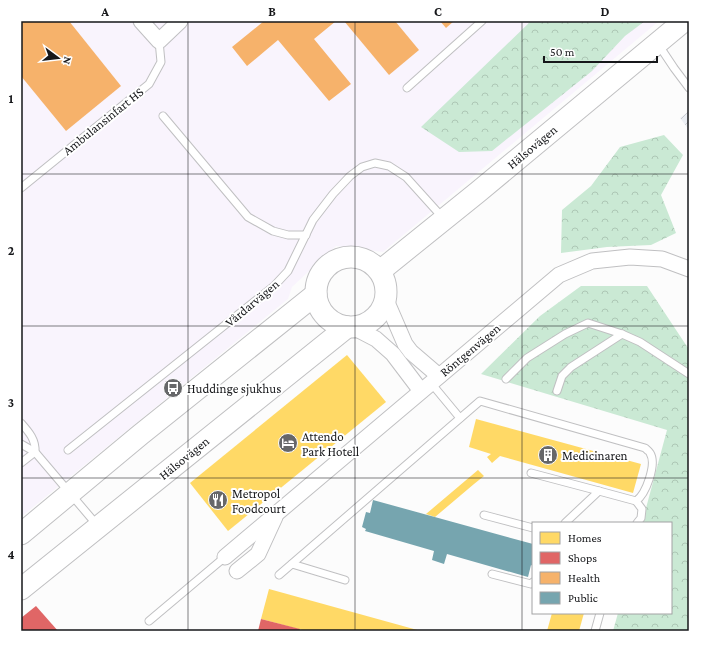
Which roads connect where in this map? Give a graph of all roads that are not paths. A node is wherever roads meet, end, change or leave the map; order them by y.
1 (141, 21) edge
2 (180, 21) edge
3 (482, 21) edge
4 (684, 21) edge
5 (158, 41) junction
6 (657, 42) junction
7 (407, 88) dead end
8 (689, 88) edge
9 (163, 116) dead end
10 (21, 188) edge
11 (444, 219) junction
12 (306, 234) junction
13 (689, 269) edge
14 (380, 271) junction
15 (316, 294) junction
16 (386, 300) junction
17 (350, 327) junction
18 (622, 334) junction
19 (689, 374) edge
20 (506, 379) dead end
21 (431, 383) junction
22 (557, 391) dead end
23 (460, 418) junction
24 (21, 423) edge
25 (21, 444) edge
26 (68, 450) dead end
27 (35, 452) junction
28 (21, 463) edge
29 (531, 474) dead end
30 (599, 491) junction
31 (71, 493) junction
32 (636, 501) junction
33 (278, 511) junction
34 (484, 515) dead end
35 (566, 522) edge
36 (638, 522) edge
37 (98, 526) junction
38 (532, 528) edge
39 (21, 534) edge
40 (225, 557) joint
41 (292, 564) junction
42 (237, 571) dead end
43 (492, 574) dead end
44 (279, 575) dead end
45 (345, 580) dead end
46 (532, 583) edge
47 (21, 589) edge
48 (600, 614) edge
49 (149, 621) dead end
50 (596, 631) edge

1 - 5 street
2 - 5 street
3 - 7 lane
4 - 6 street, Hälsovägen
5 - 10 lane, Ambulansinfart HS
6 - 8 lane
6 - 11 street, Hälsovägen
9 - 12 lane
11 - 12 lane, Vårdarvägen
11 - 14 street, Hälsovägen
12 - 26 lane, Vårdarvägen
13 - 21 street, Röntgenvägen
14 - 15 street
14 - 16 street
15 - 17 street
15 - 31 street
16 - 17 street
16 - 21 street
17 - 21 street
17 - 37 street, Hälsovägen
18 - 19 lane
18 - 20 lane
18 - 22 lane
21 - 23 lane
21 - 33 street, Röntgenvägen
23 - 32 lane
23 - 41 lane
24 - 27 lane
25 - 27 lane
27 - 28 lane
27 - 31 lane
29 - 30 lane
30 - 32 lane
30 - 35 lane
31 - 37 lane
31 - 39 street
32 - 36 lane
33 - 40 street, Röntgenvägen
33 - 42 street, Röntgenvägen
34 - 38 lane
37 - 47 street, Hälsovägen
40 - 49 lane
41 - 44 lane
41 - 45 lane
43 - 46 lane
48 - 50 lane

